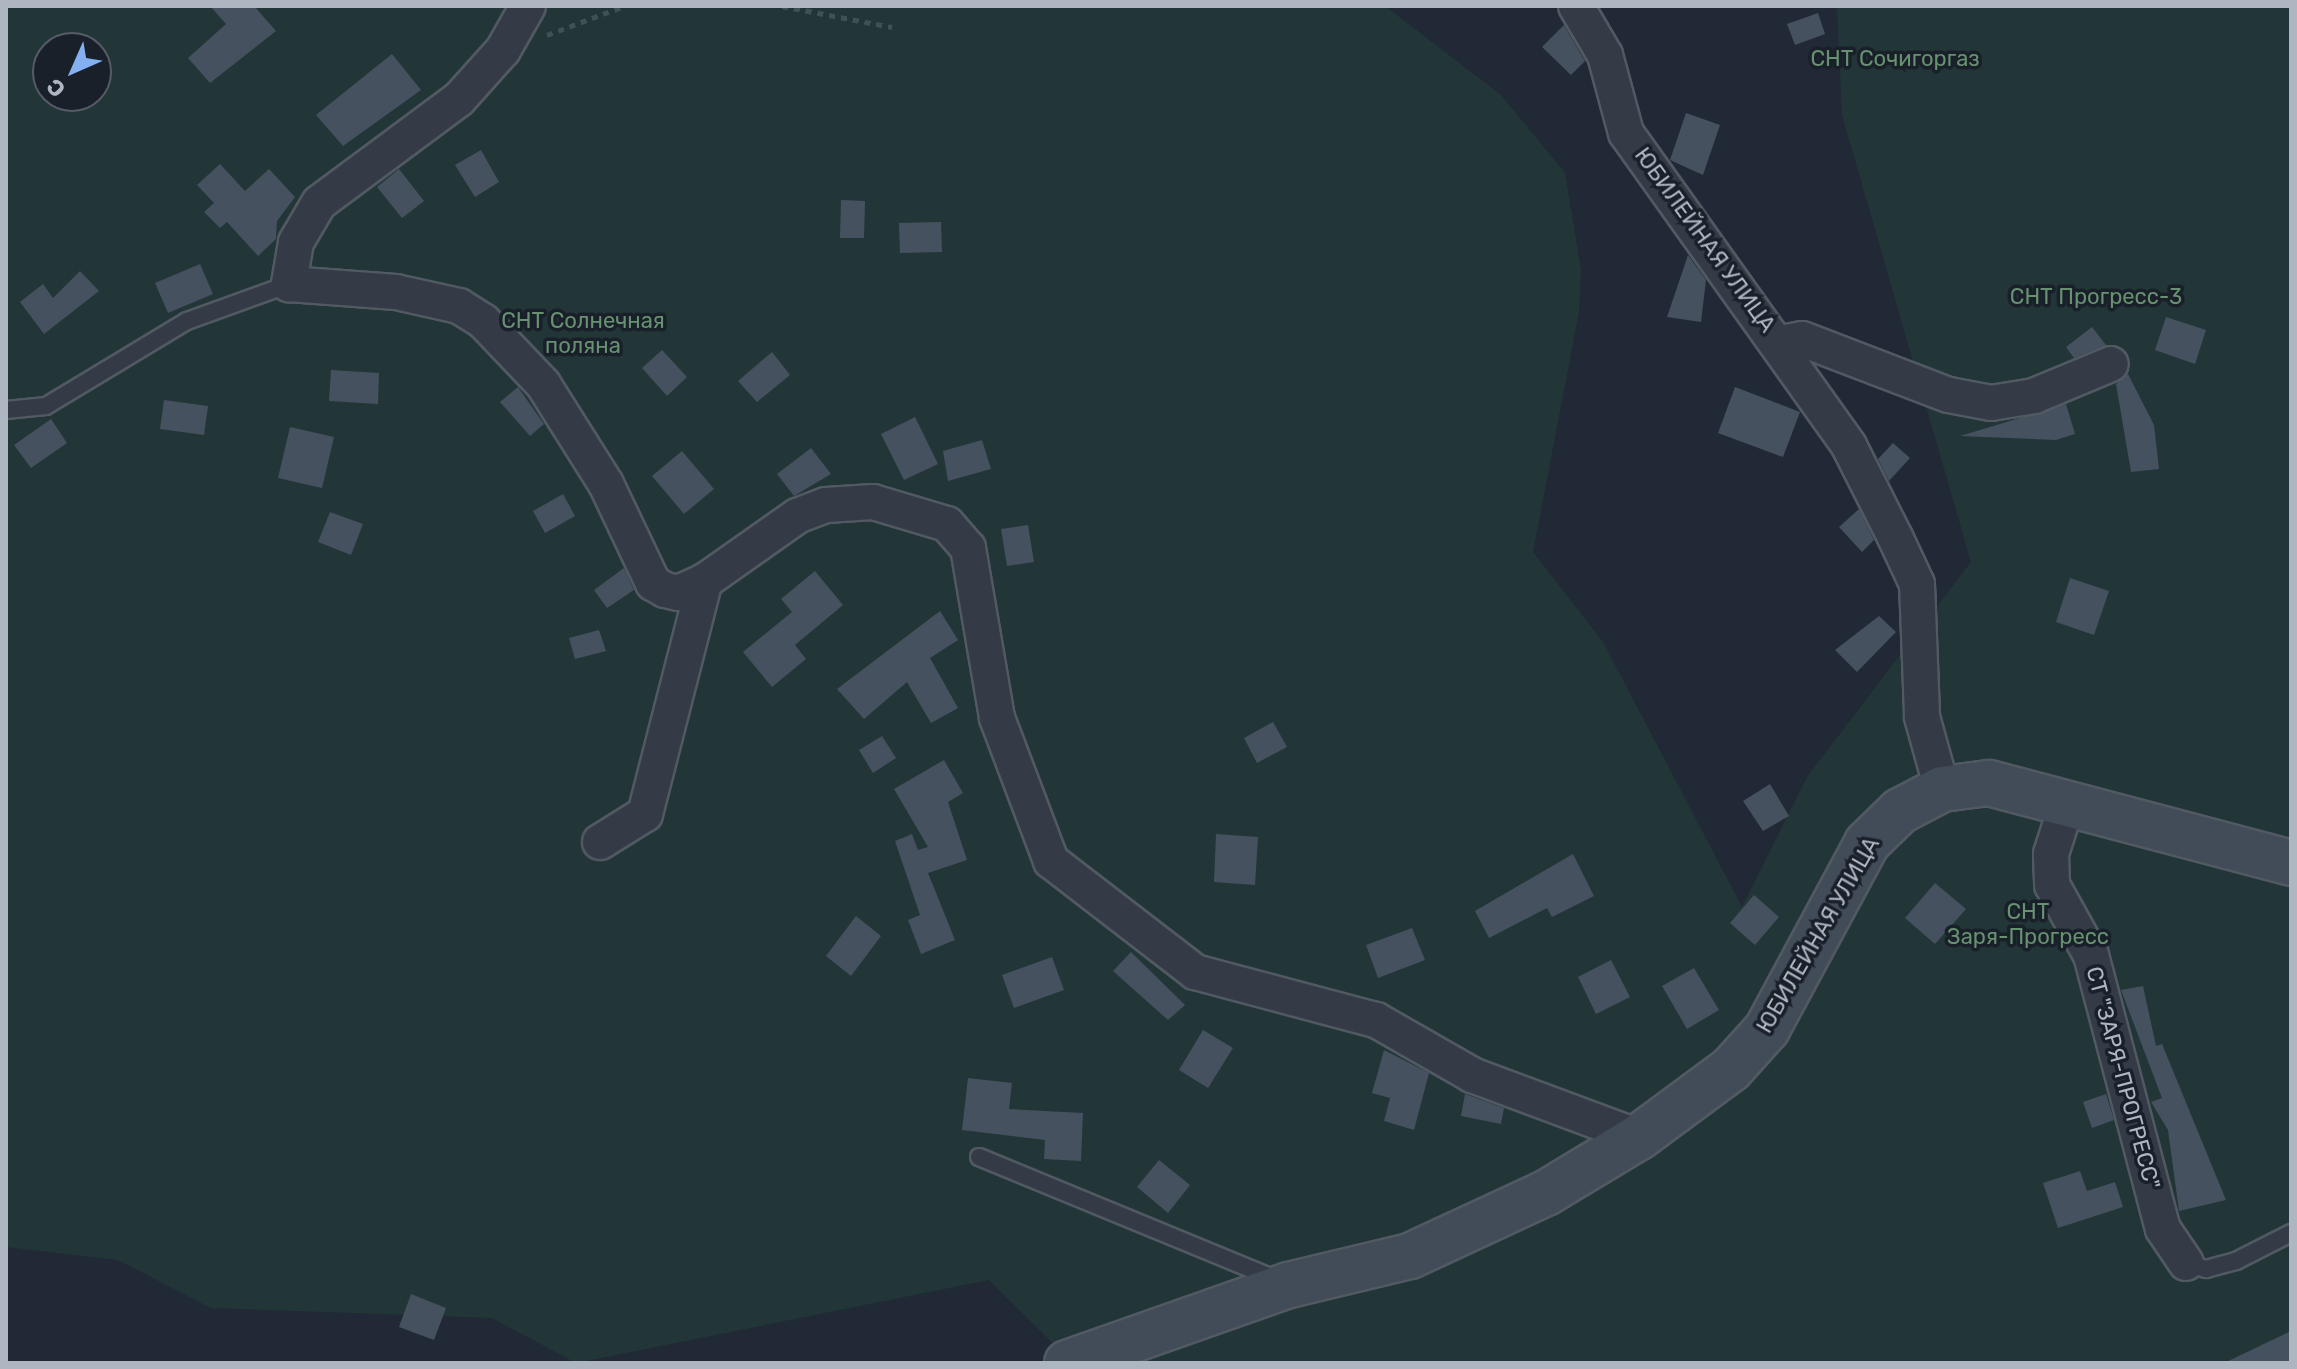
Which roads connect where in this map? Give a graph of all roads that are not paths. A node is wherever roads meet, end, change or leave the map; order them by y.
1 (528, 6) edge
2 (1576, 6) edge
3 (289, 284) junction
4 (1780, 343) junction
5 (2111, 364) dead end
6 (6, 410) edge
7 (705, 581) junction
8 (1942, 789) junction
9 (2068, 801) junction
10 (600, 842) dead end
11 (2291, 863) edge
12 (1639, 1137) junction
13 (979, 1157) dead end
14 (2291, 1233) edge
15 (2186, 1263) joint
16 (1289, 1285) junction
17 (1067, 1363) edge

1 - 3 street
2 - 4 street, ЮБИЛЕЙНАЯ УЛИЦА
3 - 6 lane
3 - 7 street
4 - 5 street
4 - 8 street, ЮБИЛЕЙНАЯ УЛИЦА
7 - 10 street
7 - 12 street
8 - 9 street, ЮБИЛЕЙНАЯ УЛИЦА
8 - 12 street, ЮБИЛЕЙНАЯ УЛИЦА
9 - 11 street, ЮБИЛЕЙНАЯ УЛИЦА
9 - 15 street, СТ "ЗАРЯ-ПРОГРЕСС"
12 - 16 street, ЮБИЛЕЙНАЯ УЛИЦА
13 - 16 lane
14 - 15 lane
16 - 17 street, ЮБИЛЕЙНАЯ УЛИЦА

